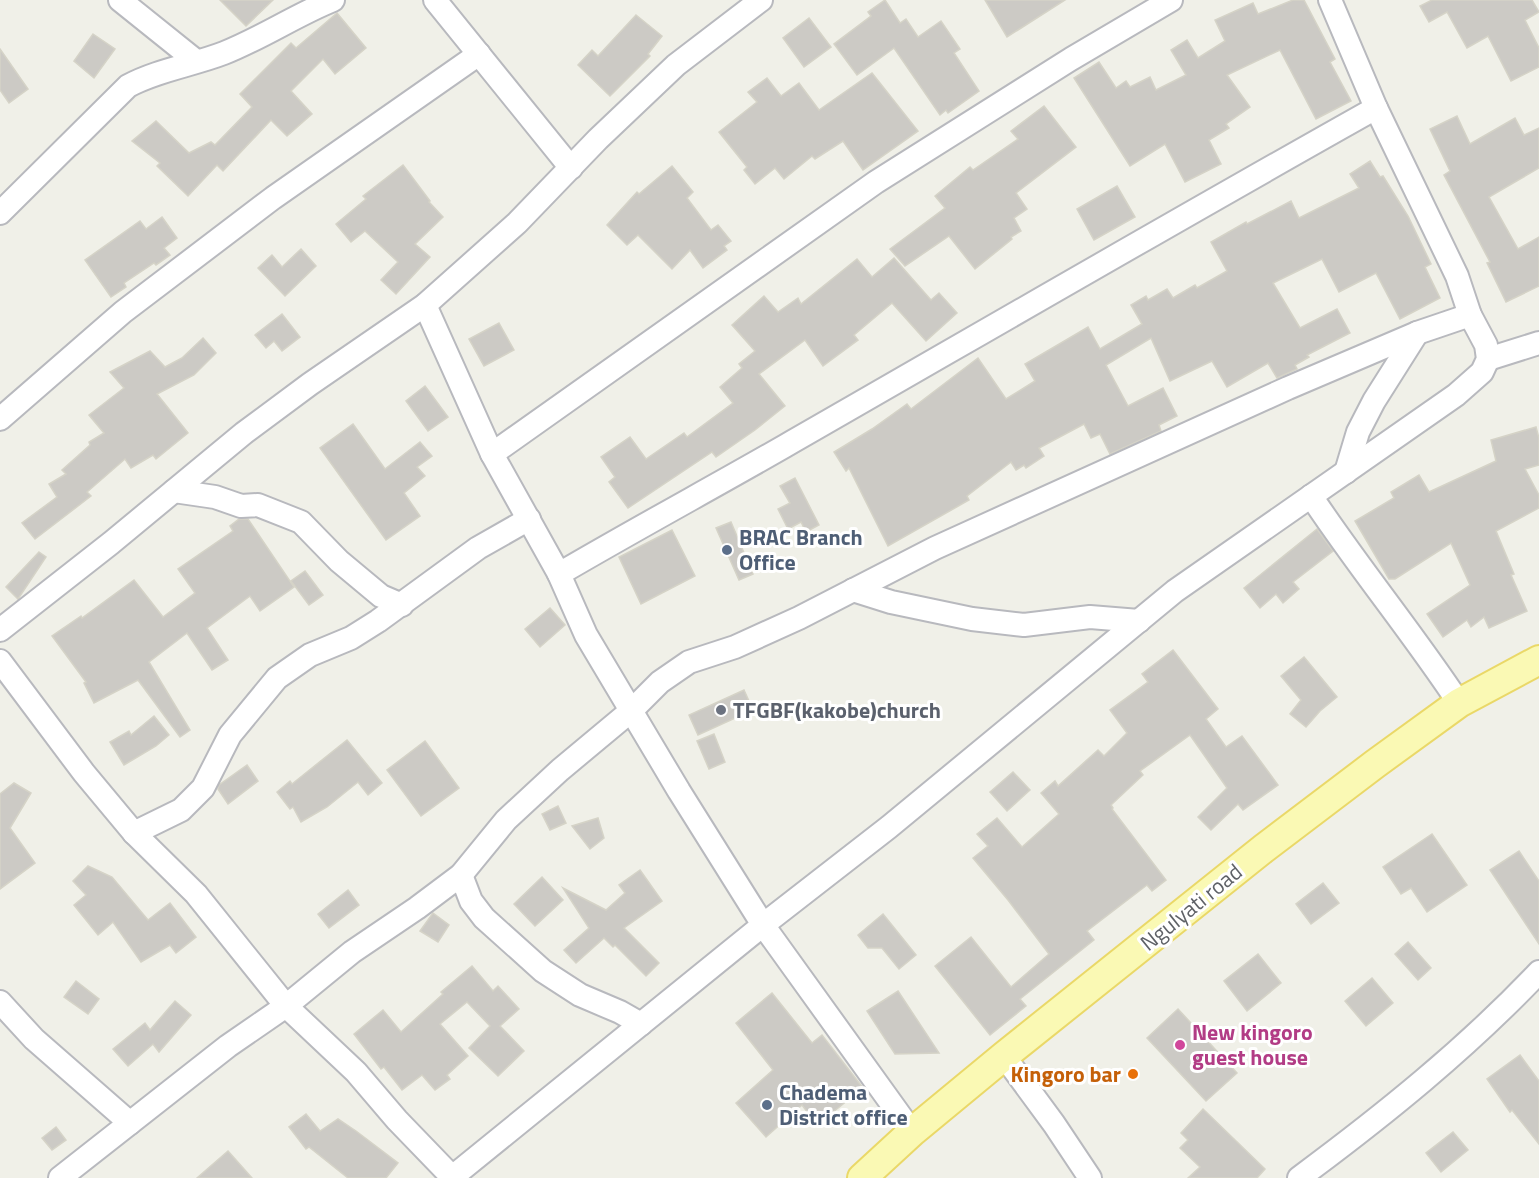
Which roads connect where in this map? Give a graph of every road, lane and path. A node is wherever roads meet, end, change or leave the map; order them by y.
1 (120, 0) edge
2 (333, 0) edge
3 (435, 0) edge
4 (761, 0) edge
5 (1171, 0) edge
6 (1330, 0) edge
7 (479, 54) junction
8 (196, 62) junction
9 (1376, 108) junction
10 (571, 168) junction
11 (3, 204) edge
12 (425, 305) junction
13 (1470, 315) junction
14 (1417, 333) junction
15 (1539, 343) edge
16 (1488, 359) junction
17 (0, 419) edge
18 (492, 454) junction
19 (1346, 472) junction
20 (174, 491) junction
21 (1311, 496) junction
22 (529, 519) junction
23 (559, 574) junction
24 (853, 590) junction
25 (402, 605) junction
26 (1139, 621) junction
27 (0, 630) edge
28 (1539, 660) edge
29 (0, 661) edge
30 (1459, 703) junction
31 (632, 710) junction
32 (134, 833) junction
33 (461, 875) junction
34 (764, 925) junction
35 (1539, 972) edge
36 (0, 1002) edge
37 (286, 1006) junction
38 (641, 1024) junction
39 (1004, 1056) junction
40 (130, 1123) junction
41 (912, 1132) junction
42 (60, 1178) edge
43 (452, 1178) edge
44 (862, 1178) edge
45 (1090, 1178) edge
46 (1299, 1178) edge

1 - 8 street
2 - 8 street
3 - 7 street
4 - 10 street
5 - 18 street
6 - 9 street
7 - 10 street
7 - 17 street
8 - 11 street
9 - 13 street
9 - 23 street
10 - 12 street
12 - 18 street
12 - 20 street
13 - 14 street
13 - 16 street
14 - 19 street
14 - 24 street
15 - 16 street
16 - 19 street
18 - 22 street
19 - 21 street
20 - 25 street
20 - 27 street
21 - 26 street
21 - 30 street
22 - 23 street
22 - 25 street
23 - 31 street
24 - 26 street
24 - 31 street
25 - 32 street
26 - 34 street
28 - 30 main road, Ngulyati road
29 - 32 street
30 - 39 main road, Ngulyati road
31 - 33 street
31 - 34 street
32 - 37 street
33 - 37 street
33 - 38 street
34 - 38 street
34 - 41 street
35 - 46 street
36 - 40 street
37 - 40 street
37 - 43 street
38 - 43 street
39 - 41 main road, Ngulyati road
39 - 45 street
40 - 42 street
41 - 44 main road, Ngulyati road

